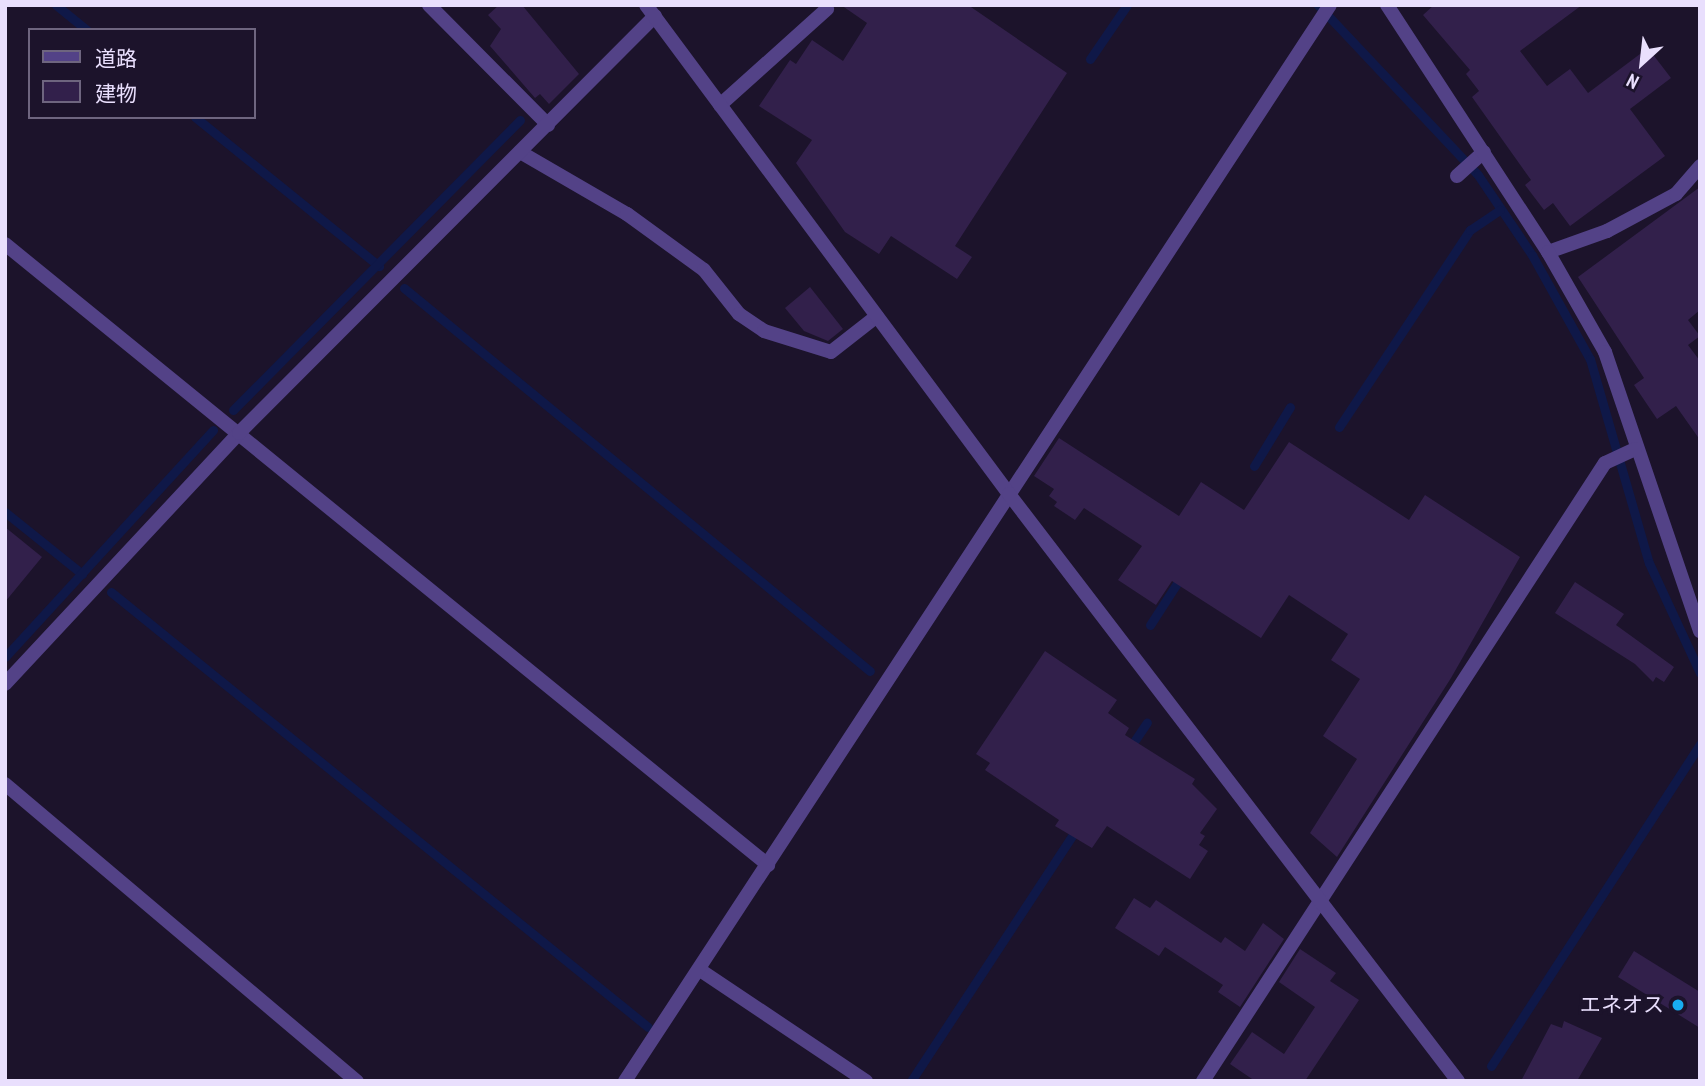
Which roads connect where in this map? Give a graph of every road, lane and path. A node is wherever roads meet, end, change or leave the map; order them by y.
1 (429, 5) edge
2 (1387, 5) edge
3 (1329, 6) edge
4 (649, 8) edge
5 (827, 9) dead end
6 (720, 105) junction
7 (548, 125) junction
8 (520, 152) junction
9 (1479, 156) junction
10 (1700, 166) edge
11 (1457, 176) dead end
12 (5, 244) edge
13 (1548, 252) junction
14 (877, 316) junction
15 (239, 433) junction
16 (1635, 449) junction
17 (1009, 494) junction
18 (1700, 631) edge
19 (5, 684) edge
20 (5, 784) edge
21 (768, 865) junction
22 (1321, 901) junction
23 (700, 970) junction
24 (357, 1081) edge
25 (625, 1081) edge
26 (866, 1081) edge
27 (1203, 1081) edge
28 (1458, 1081) edge

1 - 7 street
2 - 9 street
3 - 17 street
4 - 6 street
4 - 7 street
5 - 6 street
6 - 14 street
7 - 8 street
8 - 14 street
8 - 15 street
9 - 11 street
9 - 13 street
10 - 13 street
12 - 15 street
13 - 16 street
14 - 17 street
15 - 19 street
15 - 21 street
16 - 18 street
16 - 22 street
17 - 21 street
17 - 22 street
20 - 24 street
21 - 23 street
22 - 27 street
22 - 28 street
23 - 25 street
23 - 26 street

